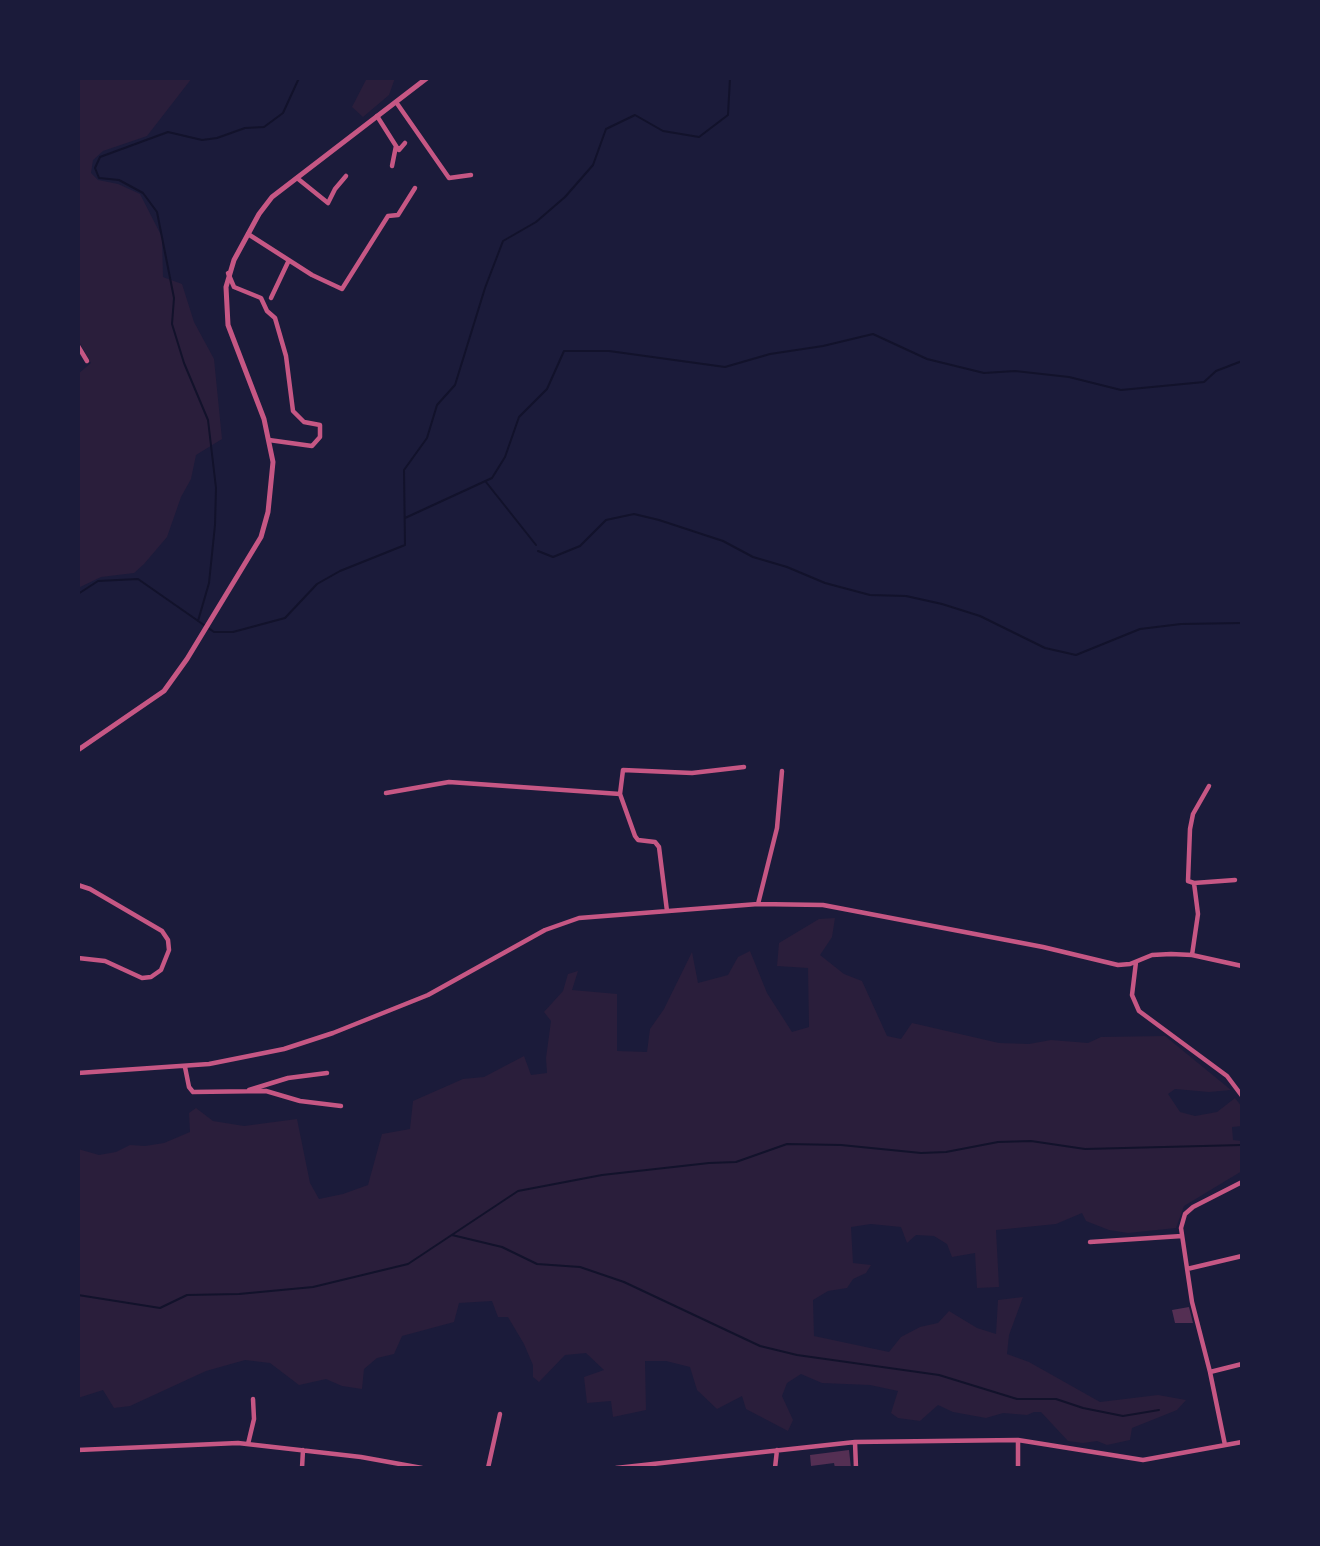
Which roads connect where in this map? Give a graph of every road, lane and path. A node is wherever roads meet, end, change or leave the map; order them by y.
1 (427, 78) edge
2 (396, 102) junction
3 (377, 116) junction
4 (405, 142) dead end
5 (396, 146) junction
6 (392, 166) dead end
7 (471, 175) dead end
8 (346, 176) dead end
9 (297, 178) junction
10 (415, 188) dead end
11 (248, 234) junction
12 (290, 260) junction
13 (230, 270) junction
14 (272, 298) dead end
15 (78, 346) edge
16 (87, 361) dead end
17 (269, 440) junction
18 (78, 750) edge
19 (744, 767) dead end
20 (782, 771) dead end
21 (1209, 786) dead end
22 (386, 793) dead end
23 (620, 794) junction
24 (1235, 880) dead end
25 (1194, 883) junction
26 (78, 885) edge
27 (758, 904) junction
28 (667, 911) junction
29 (1192, 955) junction
30 (78, 958) edge
31 (1136, 962) junction
32 (1242, 966) edge
33 (185, 1066) junction
34 (78, 1073) edge
35 (327, 1073) dead end
36 (249, 1090) junction
37 (1242, 1096) edge
38 (341, 1106) dead end
39 (1242, 1182) edge
40 (1182, 1236) junction
41 (1090, 1242) dead end
42 (1242, 1256) edge
43 (1187, 1269) junction
44 (1242, 1364) edge
45 (1210, 1372) junction
46 (253, 1399) dead end
47 (500, 1414) dead end
48 (1018, 1440) junction
49 (855, 1442) junction
50 (1242, 1442) edge
51 (248, 1444) junction
52 (1225, 1445) junction
53 (78, 1450) edge
54 (303, 1450) junction
55 (777, 1450) junction
56 (1143, 1460) junction
57 (646, 1466) edge
58 (302, 1468) edge
59 (422, 1468) edge
60 (488, 1468) edge
61 (616, 1468) edge
62 (776, 1468) edge
63 (856, 1468) edge
64 (1018, 1468) edge
65 (1143, 1468) edge

1 - 2 street
2 - 3 street
2 - 7 street
3 - 5 street
3 - 9 street
4 - 5 street
5 - 6 street
8 - 9 street
9 - 11 street
10 - 12 street
11 - 12 street
11 - 13 street
12 - 14 street
13 - 17 street
13 - 17 street
15 - 16 street
17 - 18 street
19 - 23 street
20 - 27 street
21 - 25 street
22 - 23 street
23 - 28 street
24 - 25 street
25 - 29 street
26 - 30 street
27 - 28 street
27 - 31 street
28 - 33 street
29 - 31 street
29 - 32 street
31 - 37 street
33 - 34 street
33 - 36 street
35 - 36 street
36 - 38 street
39 - 40 street
40 - 41 street
40 - 43 street
42 - 43 street
43 - 45 street
44 - 45 street
45 - 52 street
46 - 51 street
47 - 60 street
48 - 49 street
48 - 56 street
48 - 64 street
49 - 55 street
49 - 63 street
50 - 52 street
51 - 53 street
51 - 54 street
52 - 56 street
54 - 58 street
54 - 59 street
55 - 57 street
55 - 62 street
56 - 65 street
57 - 61 street

